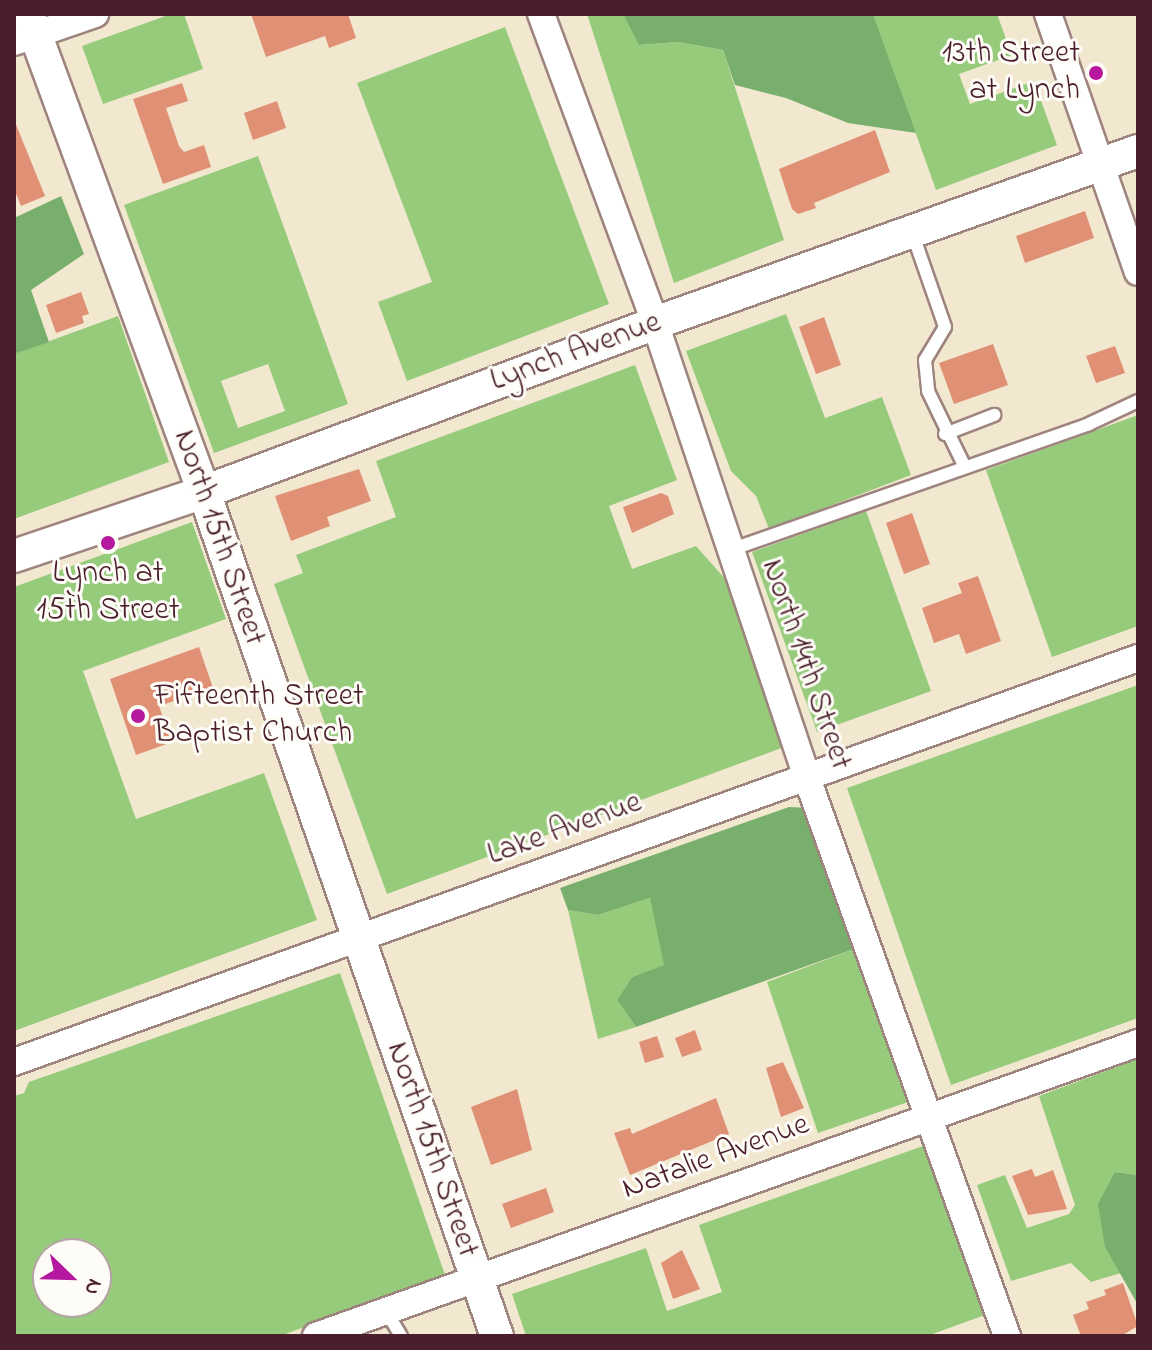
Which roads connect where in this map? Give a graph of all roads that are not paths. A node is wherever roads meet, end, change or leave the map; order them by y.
1 (95, 14) edge
2 (541, 14) edge
3 (1048, 14) edge
4 (26, 30) edge
5 (1138, 151) edge
6 (1099, 165) junction
7 (912, 231) junction
8 (1138, 272) edge
9 (655, 323) junction
10 (1138, 401) edge
11 (994, 415) dead end
12 (945, 434) junction
13 (964, 465) junction
14 (204, 492) junction
15 (730, 550) junction
16 (14, 556) edge
17 (1138, 658) edge
18 (807, 778) junction
19 (358, 942) junction
20 (1138, 1043) edge
21 (14, 1062) edge
22 (929, 1118) junction
23 (477, 1280) junction
24 (386, 1311) junction
25 (316, 1336) edge
26 (401, 1336) edge
27 (497, 1336) edge
28 (1007, 1336) edge

1 - 4 street
2 - 9 street, North 14th Street
3 - 6 street
4 - 14 street, North 15th Street
5 - 6 street, Lynch Avenue
6 - 7 street, Lynch Avenue
6 - 8 street
7 - 9 street, Lynch Avenue
7 - 12 lane
9 - 14 street, Lynch Avenue
9 - 15 street, North 14th Street
10 - 13 lane
11 - 12 lane
12 - 13 lane
13 - 15 lane
14 - 16 street, Lynch Avenue
14 - 19 street, North 15th Street
15 - 18 street, North 14th Street
17 - 18 street, Lake Avenue
18 - 19 street, Lake Avenue
18 - 22 street, North 14th Street
19 - 21 street, Lake Avenue
19 - 23 street, North 15th Street
20 - 22 street, Natalie Avenue
22 - 23 street, Natalie Avenue
22 - 28 street, North 14th Street
23 - 24 street, Natalie Avenue
23 - 27 street, North 15th Street
24 - 25 street, Natalie Avenue
24 - 26 lane

